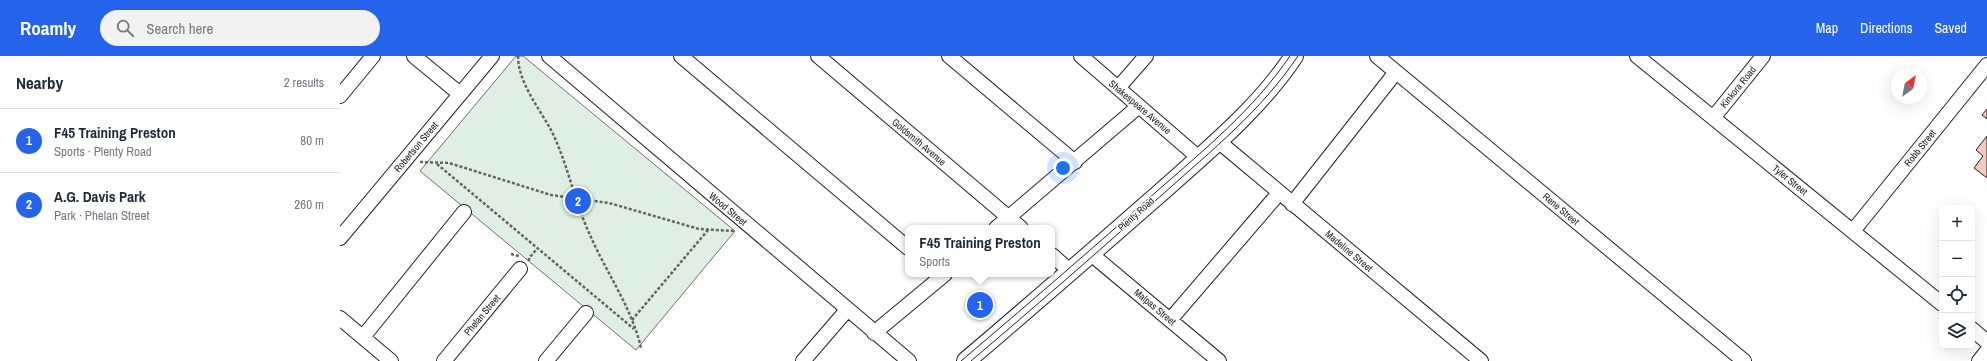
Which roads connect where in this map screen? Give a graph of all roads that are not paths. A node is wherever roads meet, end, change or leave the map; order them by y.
1 (373, 56) edge
2 (414, 56) edge
3 (492, 56) edge
4 (549, 56) edge
5 (681, 56) edge
6 (818, 56) edge
7 (949, 56) edge
8 (1081, 56) edge
9 (1146, 56) edge
10 (1294, 56) edge
11 (1377, 56) edge
12 (1637, 56) edge
13 (1763, 56) edge
14 (1987, 64) edge
15 (1394, 65) edge
16 (1118, 88) junction
17 (460, 94) junction
18 (340, 96) edge
19 (1139, 106) junction
20 (1713, 118) junction
21 (1218, 141) junction
22 (1199, 158) junction
23 (1074, 162) junction
24 (1279, 192) junction
25 (1292, 204) junction
26 (464, 212) dead end
27 (1008, 218) junction
28 (1000, 225) edge
29 (1017, 225) edge
30 (1853, 231) junction
31 (340, 238) edge
32 (905, 245) edge
33 (1091, 254) junction
34 (1055, 258) edge
35 (520, 270) dead end
36 (1071, 272) junction
37 (940, 277) edge
38 (1939, 302) edge
39 (847, 310) junction
40 (586, 313) dead end
41 (340, 318) edge
42 (1170, 320) junction
43 (1975, 332) edge
44 (874, 333) junction
45 (362, 337) junction
46 (1987, 342) edge
47 (1987, 351) edge
48 (391, 361) edge
49 (444, 361) edge
50 (546, 361) edge
51 (803, 361) edge
52 (909, 361) edge
53 (966, 361) edge
54 (1219, 361) edge
55 (1481, 361) edge
56 (1744, 361) edge
57 (1979, 361) edge

1 - 18 street
2 - 17 street
3 - 17 street, Robertson Street
4 - 39 street, Wood Street
5 - 32 street
6 - 27 street, Goldsmith Avenue
7 - 23 street
8 - 16 street, Shakespeare Avenue
9 - 16 street
10 - 21 main road, Plenty Road
11 - 15 street, Rene Street
12 - 20 street, Tyler Street
13 - 20 street, Kinkora Road
14 - 30 street, Robb Street
15 - 25 street
15 - 56 street, Rene Street
16 - 19 street, Shakespeare Avenue
17 - 31 street, Robertson Street
19 - 22 street, Shakespeare Avenue
19 - 23 street
20 - 30 street, Tyler Street
21 - 22 main road, Plenty Road
21 - 24 street, Madeline Street
22 - 33 main road, Plenty Road
23 - 27 street
24 - 25 street, Madeline Street
24 - 42 street
25 - 55 street, Madeline Street
26 - 45 street
27 - 28 street
27 - 29 street, Goldsmith Avenue
30 - 38 street, Tyler Street
33 - 36 main road, Plenty Road
33 - 42 street, Malpas Street
34 - 36 street
35 - 49 street, Phelan Street
36 - 53 main road, Plenty Road
37 - 44 street
39 - 44 street, Wood Street
39 - 51 street
40 - 50 street
41 - 45 street
42 - 54 street, Malpas Street
43 - 46 street
44 - 52 street, Wood Street
45 - 48 street
47 - 57 street

